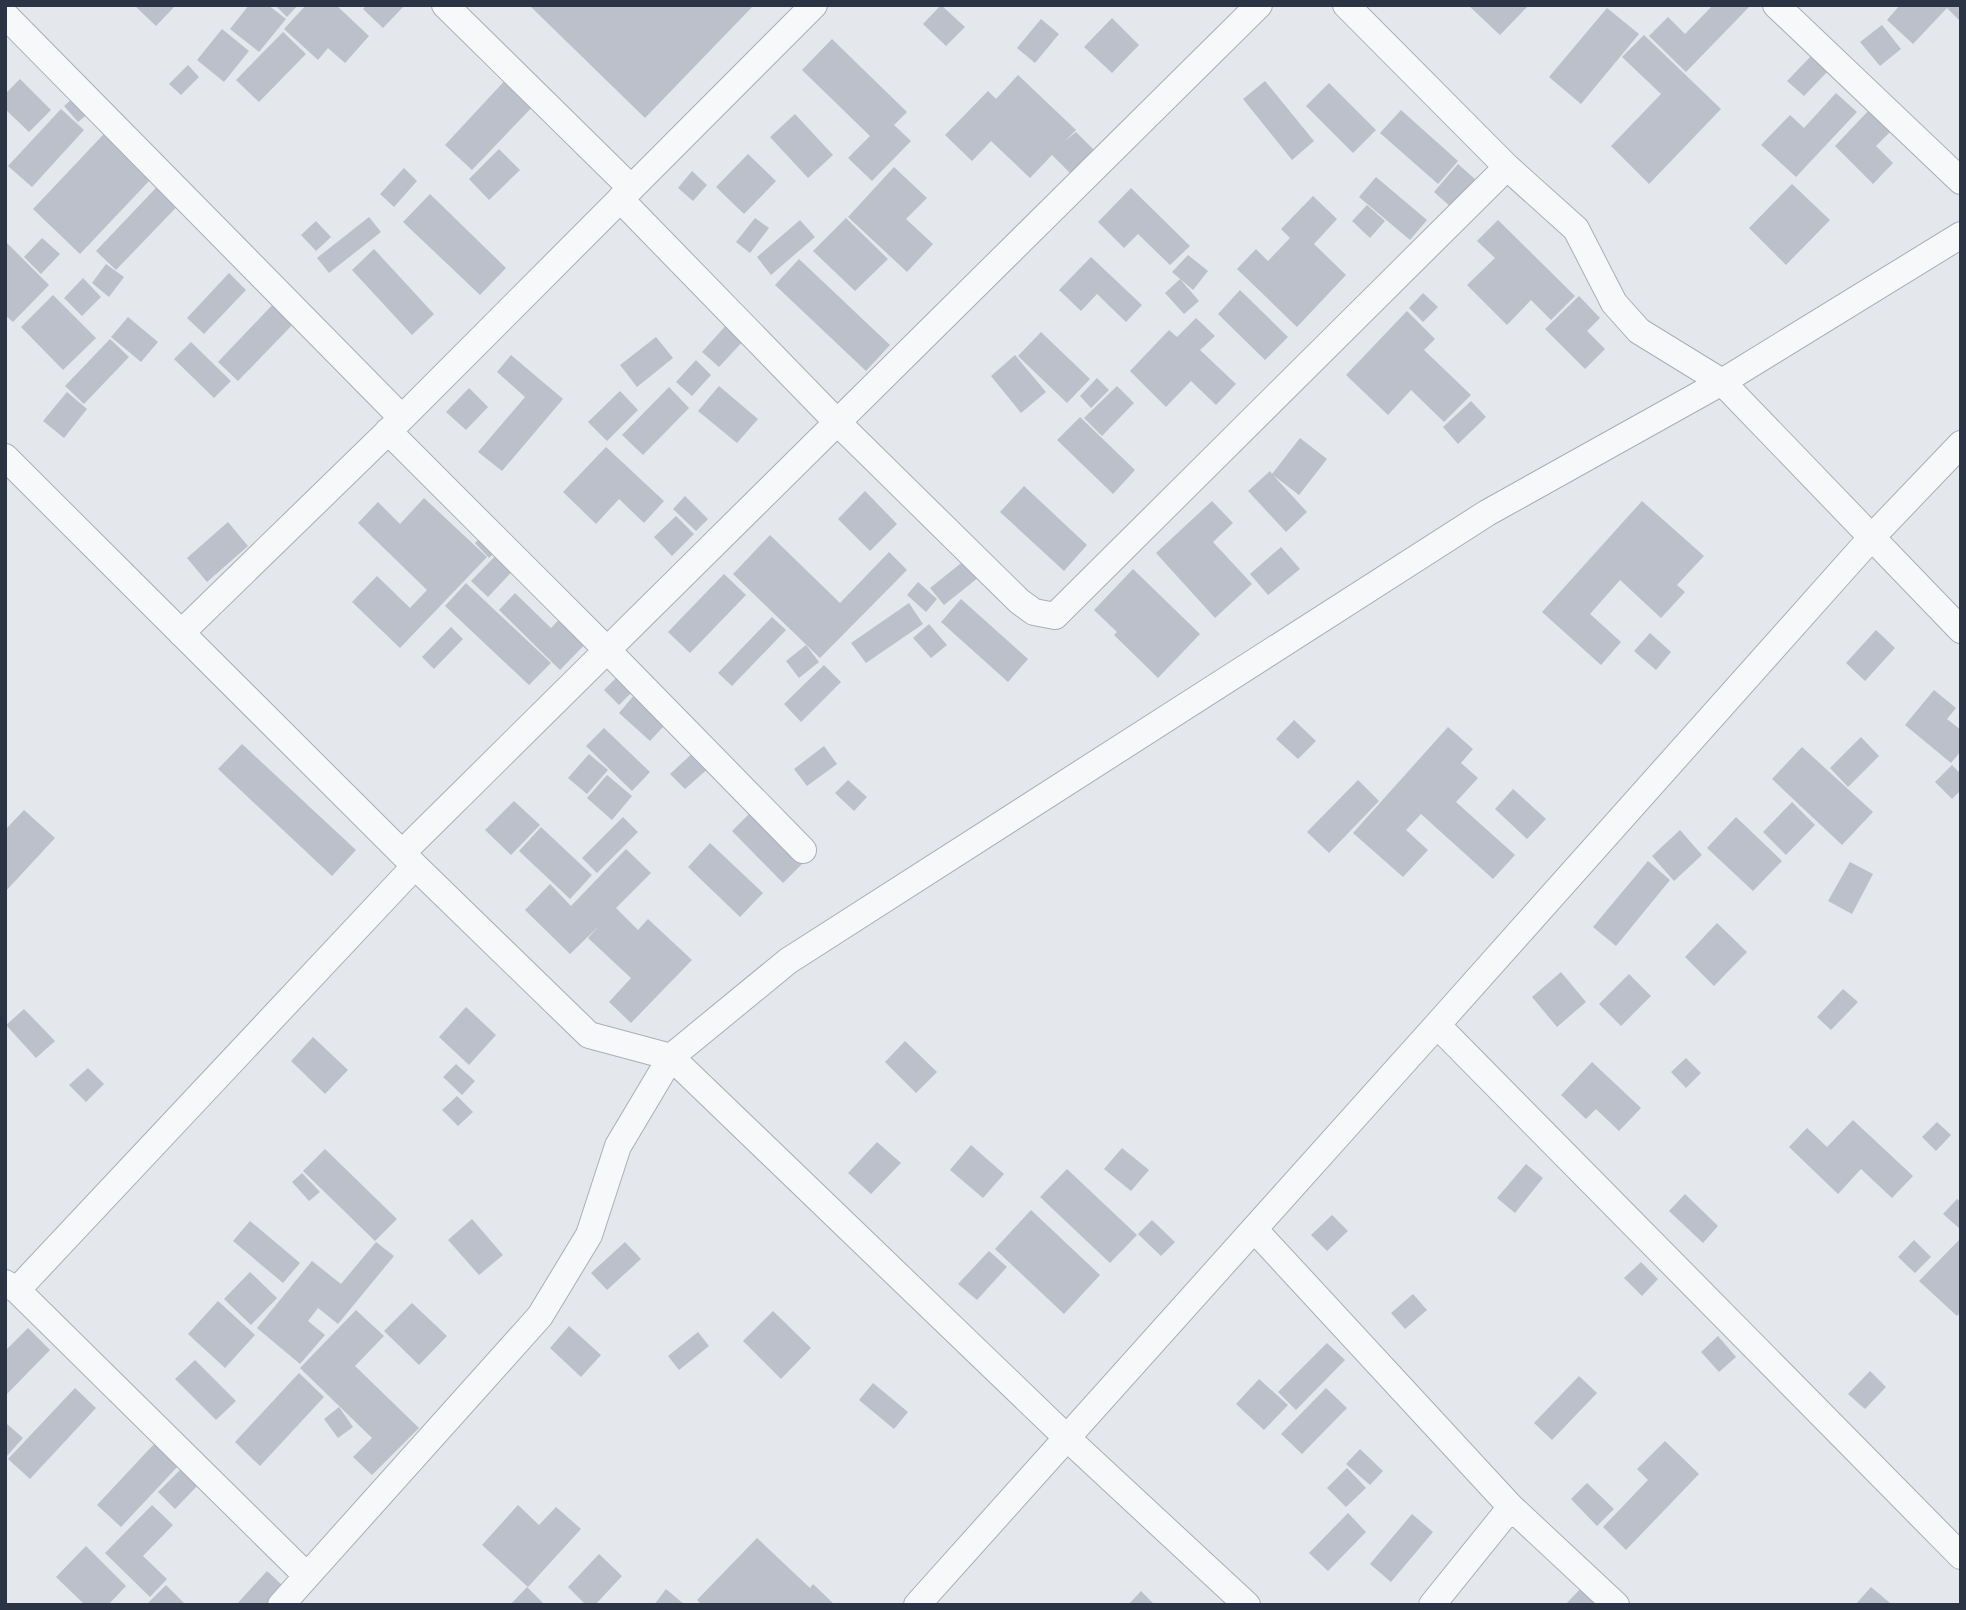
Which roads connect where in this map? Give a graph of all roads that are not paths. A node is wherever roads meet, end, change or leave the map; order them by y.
1 (445, 5) edge
2 (814, 5) edge
3 (1259, 5) edge
4 (1346, 5) edge
5 (1776, 5) edge
6 (5, 15) edge
7 (1507, 167) junction
8 (1961, 181) edge
9 (626, 194) junction
10 (1961, 235) edge
11 (1723, 382) junction
12 (837, 422) junction
13 (395, 425) junction
14 (1961, 444) edge
15 (5, 457) edge
16 (1871, 537) junction
17 (1961, 630) edge
18 (181, 633) junction
19 (607, 650) junction
20 (803, 850) dead end
21 (408, 860) junction
22 (1437, 1025) junction
23 (671, 1057) junction
24 (1254, 1229) junction
25 (11, 1287) edge
26 (1066, 1437) junction
27 (1511, 1507) junction
28 (1961, 1556) edge
29 (307, 1576) junction
30 (281, 1605) edge
31 (916, 1605) edge
32 (1247, 1605) edge
33 (1432, 1605) edge
34 (1616, 1605) edge

1 - 9 street
2 - 9 street
3 - 12 street
4 - 7 street
5 - 8 street
6 - 13 street
7 - 11 street
7 - 12 street
9 - 12 street
9 - 13 street
10 - 11 street
11 - 16 street
11 - 23 street
12 - 19 street
13 - 18 street
13 - 19 street
14 - 16 street
15 - 18 street
16 - 17 street
16 - 22 street
18 - 21 street
19 - 20 street
19 - 21 street
21 - 23 street
21 - 25 street
22 - 24 street
22 - 28 street
23 - 26 street
23 - 29 street
24 - 26 street
24 - 27 street
25 - 29 street
26 - 31 street
26 - 32 street
27 - 33 street
27 - 34 street
29 - 30 street

